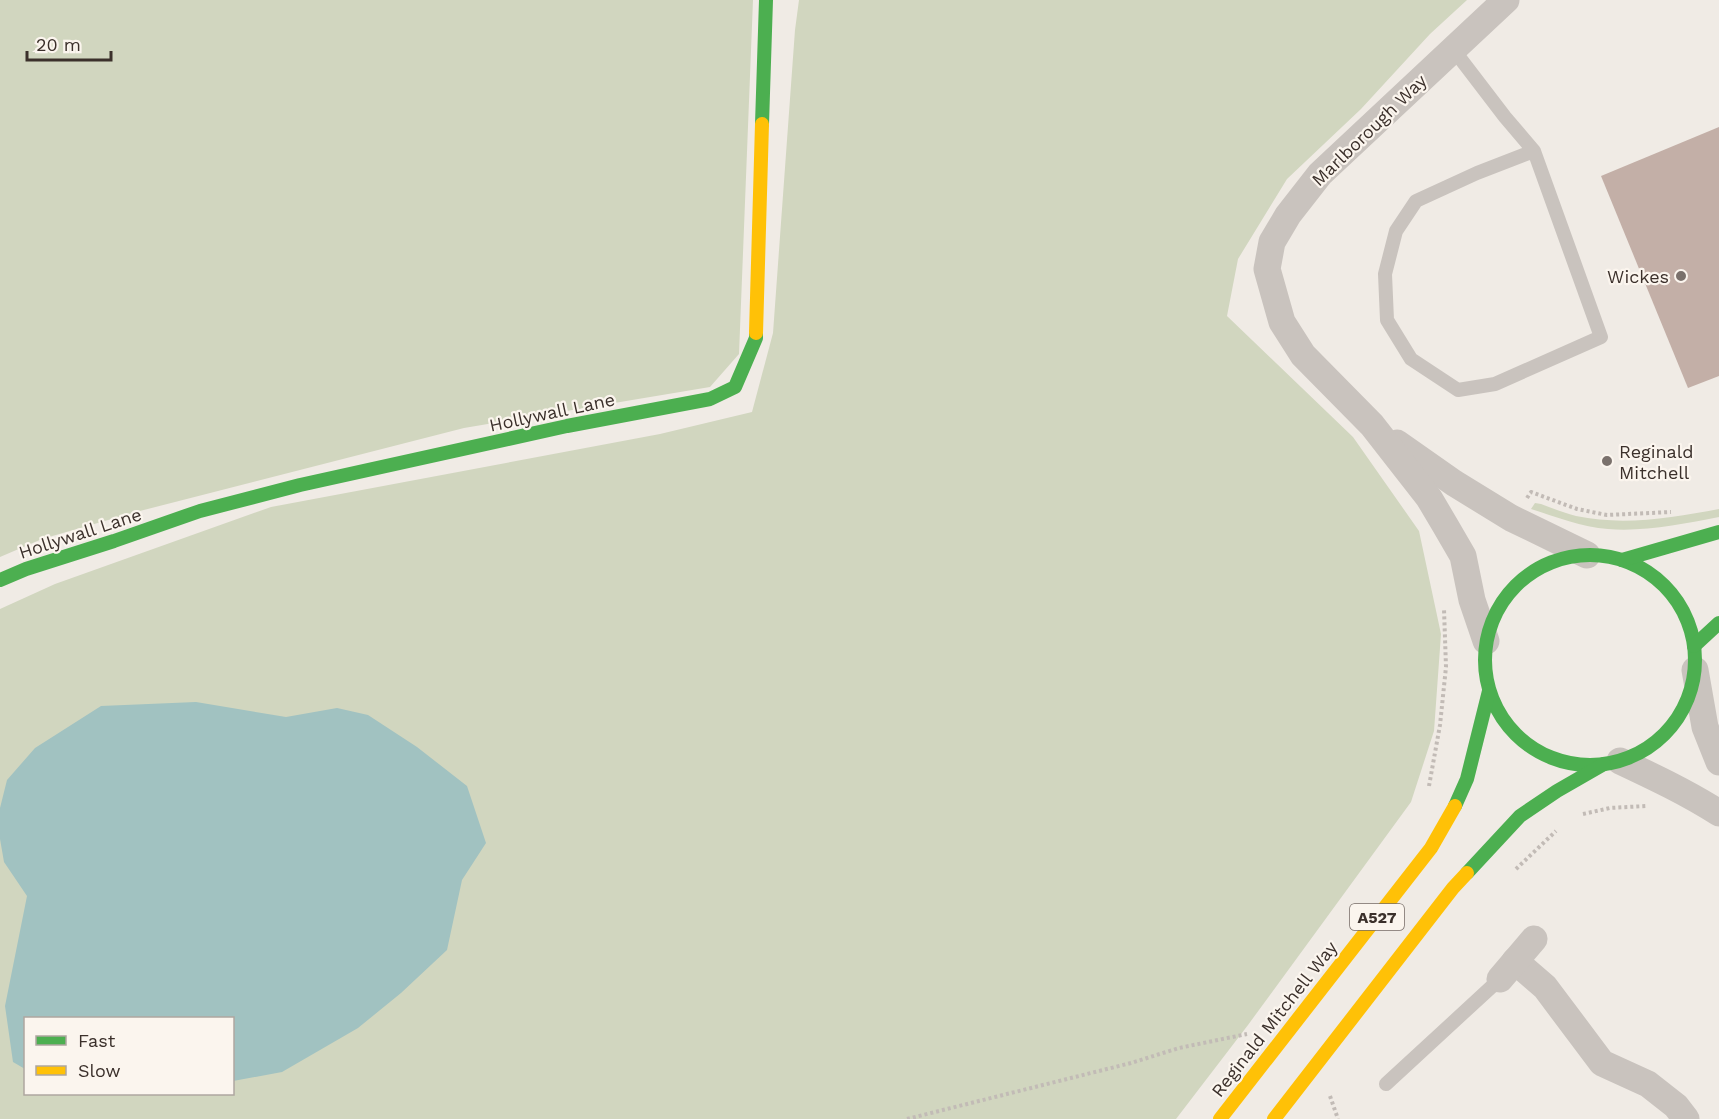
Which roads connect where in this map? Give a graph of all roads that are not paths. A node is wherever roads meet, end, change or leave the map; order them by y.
1 (766, 0) edge
2 (1506, 0) edge
3 (1453, 49) junction
4 (1534, 151) junction
5 (1371, 424) junction
6 (1719, 532) edge
7 (1587, 555) junction
8 (1622, 560) junction
9 (0, 580) edge
10 (1719, 623) edge
11 (1486, 641) junction
12 (1695, 658) junction
13 (1489, 691) junction
14 (1719, 762) edge
15 (1612, 763) junction
16 (1719, 813) edge
17 (1534, 939) dead end
18 (1508, 970) junction
19 (1386, 1084) dead end
20 (1220, 1119) edge
21 (1274, 1119) edge
22 (1686, 1119) edge

1 - 9 main road, Hollywall Lane
2 - 3 street, Marlborough Way
3 - 4 lane
3 - 5 street, Marlborough Way
4 - 4 lane
5 - 7 street, Marlborough Way
5 - 11 street, Marlborough Way
6 - 8 main road
7 - 8 main road
7 - 11 main road
8 - 12 main road
10 - 12 main road
11 - 13 main road
12 - 14 street
12 - 15 main road
13 - 15 main road
13 - 20 main road, Reginald Mitchell Way / A527
15 - 16 street
15 - 21 main road, A527
17 - 18 street
18 - 19 lane
18 - 22 street

